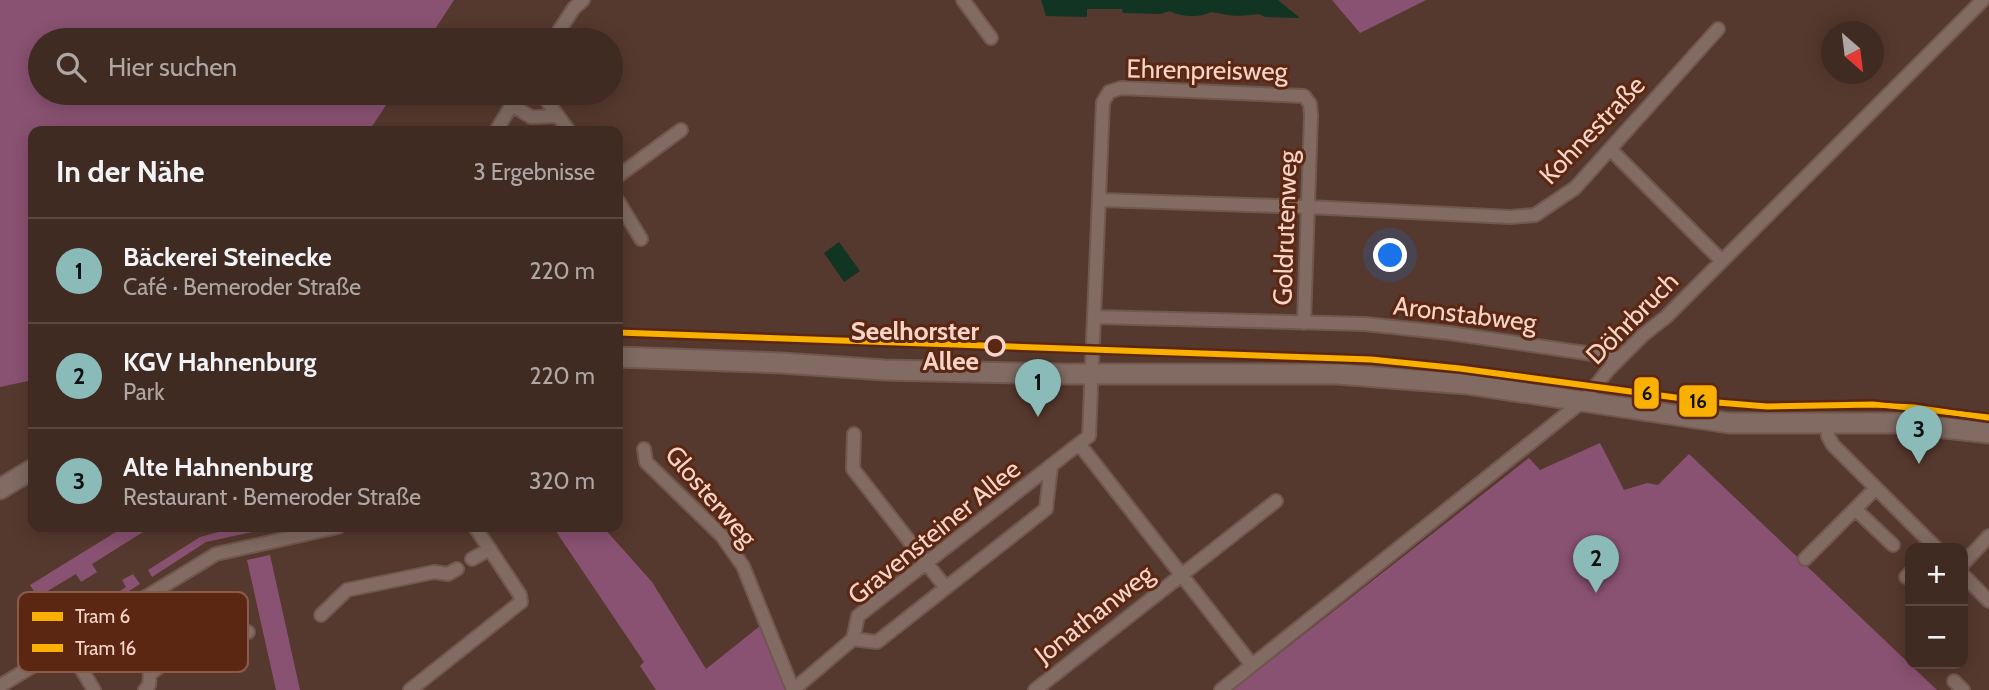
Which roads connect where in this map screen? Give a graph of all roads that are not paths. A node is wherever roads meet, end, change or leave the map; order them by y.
1 (583, 0) edge
2 (963, 0) edge
3 (1983, 0) edge
4 (561, 28) edge
5 (1718, 29) dead end
6 (991, 38) dead end
7 (1304, 96) joint
8 (512, 105) joint
9 (550, 105) edge
10 (558, 116) junction
11 (499, 126) edge
12 (565, 126) edge
13 (681, 130) dead end
14 (1611, 150) junction
15 (623, 172) edge
16 (1100, 200) junction
17 (1308, 206) junction
18 (623, 209) edge
19 (641, 239) dead end
20 (1722, 261) junction
21 (1095, 317) junction
22 (1304, 323) junction
23 (623, 357) edge
24 (1620, 358) junction
25 (1092, 374) junction
26 (1584, 400) junction
27 (1828, 422) junction
28 (1989, 433) edge
29 (853, 434) dead end
30 (1080, 445) junction
31 (644, 449) dead end
32 (1051, 466) junction
33 (28, 472) edge
34 (1876, 488) junction
35 (0, 489) edge
36 (1276, 501) dead end
37 (1855, 509) junction
38 (315, 532) edge
39 (478, 532) edge
40 (1989, 536) edge
41 (1930, 543) edge
42 (1893, 545) dead end
43 (490, 549) junction
44 (472, 559) dead end
45 (1805, 559) dead end
46 (1968, 559) edge
47 (926, 562) junction
48 (457, 569) dead end
49 (1181, 574) junction
50 (1968, 580) edge
51 (946, 588) junction
52 (153, 592) edge
53 (1989, 601) edge
54 (321, 615) dead end
55 (853, 639) junction
56 (1252, 666) junction
57 (23, 672) edge
58 (83, 672) edge
59 (152, 672) edge
60 (0, 686) edge
61 (94, 690) edge
62 (145, 690) edge
63 (410, 690) edge
64 (793, 690) edge
65 (1035, 690) edge
66 (1221, 690) edge

1 - 4 street
2 - 6 street
3 - 20 street, Döhrbruch
5 - 14 street, Kohnestraße
7 - 16 street, Ehrenpreisweg
7 - 17 street, Goldrutenweg
8 - 10 street
8 - 11 street
9 - 10 street
10 - 12 street
13 - 15 street
14 - 17 street, Kohnestraße
14 - 20 street
16 - 17 street, Kohnestraße
16 - 21 street
17 - 22 street, Goldrutenweg
18 - 19 street
20 - 24 street, Döhrbruch
21 - 22 street, Goldrutenweg
21 - 25 street
22 - 24 street, Aronstabweg
23 - 25 main road
24 - 26 street, Döhrbruch
25 - 26 main road
25 - 30 street
26 - 27 main road
26 - 56 street, Döhrbruch
27 - 28 main road
27 - 34 street
29 - 47 street
30 - 32 street, Gravensteiner Allee
30 - 49 street
31 - 64 street, Glosterweg
32 - 47 street, Gravensteiner Allee
32 - 51 street, Gravensteiner Allee
33 - 35 main road
34 - 37 street
34 - 41 street
36 - 49 street, Jonathanweg
37 - 42 street
37 - 45 street
38 - 52 street
39 - 43 street
40 - 46 street
43 - 44 street
43 - 63 street
47 - 51 street
47 - 55 street, Gravensteiner Allee
48 - 54 street
49 - 56 street
49 - 65 street, Jonathanweg
50 - 53 street
51 - 55 street, Gravensteiner Allee
55 - 64 street, Gravensteiner Allee
56 - 66 street, Döhrbruch
57 - 60 street
58 - 61 street
59 - 62 street

